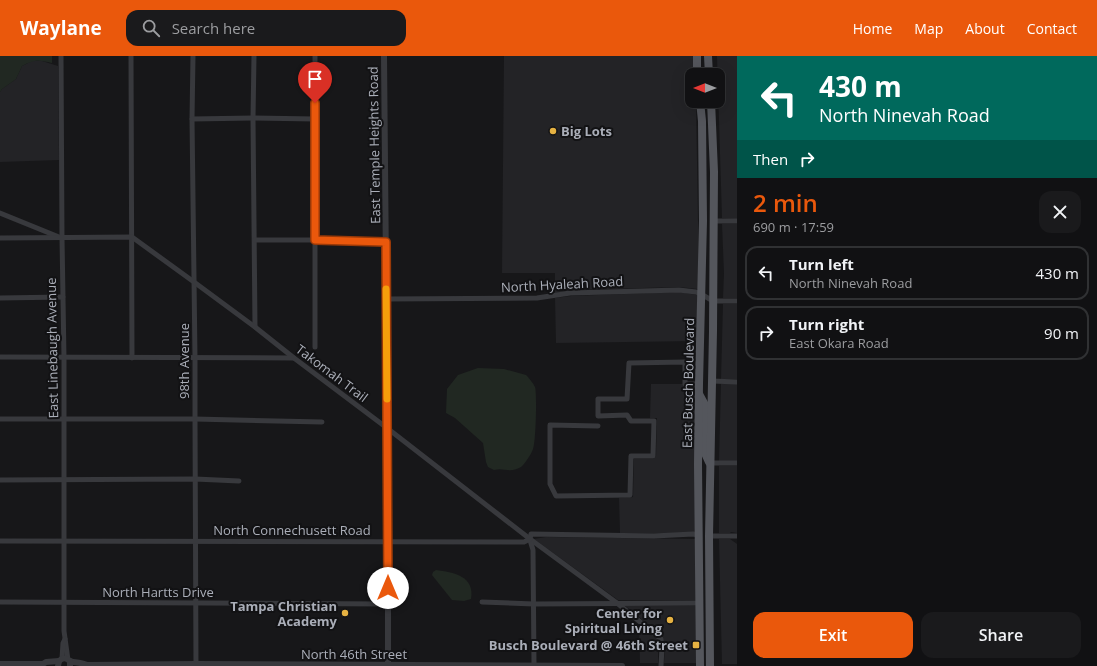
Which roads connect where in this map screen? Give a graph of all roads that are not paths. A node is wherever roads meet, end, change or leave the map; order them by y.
1 (61, 56) edge
2 (131, 56) edge
3 (193, 56) edge
4 (254, 56) edge
5 (315, 56) edge
6 (384, 56) edge
7 (697, 56) edge
8 (708, 56) edge
9 (697, 68) edge
10 (709, 68) edge
11 (701, 108) edge
12 (711, 108) edge
13 (253, 118) junction
14 (192, 119) junction
15 (315, 119) junction
16 (702, 121) junction
17 (714, 172) junction
18 (0, 213) edge
19 (714, 221) junction
20 (737, 222) edge
21 (132, 237) junction
22 (0, 238) edge
23 (62, 238) junction
24 (255, 240) junction
25 (315, 240) junction
26 (386, 242) junction
27 (194, 282) junction
28 (701, 294) junction
29 (63, 297) junction
30 (0, 298) edge
31 (386, 299) junction
32 (713, 301) junction
33 (737, 301) edge
34 (255, 327) junction
35 (315, 347) dead end
36 (0, 357) edge
37 (64, 358) junction
38 (132, 358) junction
39 (196, 358) junction
40 (294, 358) junction
41 (712, 381) junction
42 (737, 382) edge
43 (699, 384) junction
44 (699, 394) junction
45 (0, 419) edge
46 (64, 419) junction
47 (195, 419) junction
48 (322, 422) dead end
49 (598, 426) dead end
50 (387, 428) junction
51 (710, 463) junction
52 (737, 463) edge
53 (698, 464) junction
54 (195, 479) junction
55 (0, 480) edge
56 (64, 480) junction
57 (239, 481) dead end
58 (710, 524) junction
59 (698, 535) junction
60 (709, 536) junction
61 (734, 536) edge
62 (530, 539) junction
63 (64, 540) junction
64 (737, 540) edge
65 (0, 541) edge
66 (196, 541) junction
67 (388, 541) junction
68 (710, 589) junction
69 (0, 602) edge
70 (64, 602) junction
71 (482, 602) dead end
72 (196, 603) junction
73 (617, 603) junction
74 (699, 603) junction
75 (388, 604) junction
76 (534, 604) junction
77 (65, 662) edge
78 (0, 664) edge
79 (85, 665) edge
80 (134, 665) edge
81 (196, 665) edge
82 (256, 665) edge
83 (317, 665) edge
84 (534, 665) edge
85 (47, 666) edge
86 (388, 666) edge
87 (456, 666) edge
88 (518, 666) edge
89 (579, 666) edge
90 (622, 666) edge
91 (661, 666) edge
92 (700, 666) edge
93 (710, 666) edge

1 - 23 street, East Linebaugh Avenue
2 - 21 street
3 - 14 street, 98th Avenue
4 - 13 street
5 - 15 street
6 - 26 street, East Temple Heights Road
7 - 9 main road
8 - 10 main road
11 - 16 main road, East Busch Boulevard
12 - 17 main road, East Busch Boulevard
13 - 14 street
13 - 15 street
13 - 24 street
14 - 27 street, 98th Avenue
15 - 25 street
16 - 17 main road
16 - 28 main road, East Busch Boulevard
17 - 19 main road, East Busch Boulevard
18 - 23 street
19 - 20 street
19 - 32 main road, East Busch Boulevard
21 - 23 street
21 - 27 street, Takomah Trail
21 - 38 street
22 - 23 street
23 - 29 street, East Linebaugh Avenue
24 - 25 street
24 - 34 street
25 - 26 street
25 - 35 street
26 - 31 street, East Temple Heights Road
27 - 34 street, Takomah Trail
27 - 39 street, 98th Avenue
28 - 31 street, North Hyaleah Road
28 - 32 street, North Hyaleah Road
28 - 43 main road, East Busch Boulevard
29 - 30 street
29 - 37 street, East Linebaugh Avenue
31 - 50 street, East Temple Heights Road
32 - 33 street
32 - 41 main road, East Busch Boulevard
34 - 40 street, Takomah Trail
36 - 37 street
37 - 38 street
37 - 46 street, East Linebaugh Avenue
38 - 39 street
39 - 40 street
39 - 47 street, 98th Avenue
40 - 50 street, Takomah Trail
41 - 42 street
41 - 51 main road, East Busch Boulevard
43 - 44 main road, East Busch Boulevard
43 - 49 street
44 - 51 main road
44 - 53 main road, East Busch Boulevard
45 - 46 street
46 - 47 street
46 - 56 street, East Linebaugh Avenue
47 - 48 street
47 - 54 street, 98th Avenue
50 - 62 street, Takomah Trail
50 - 67 street, East Temple Heights Road
51 - 52 street
51 - 58 main road, East Busch Boulevard
53 - 58 main road
53 - 59 main road, East Busch Boulevard
54 - 56 street
54 - 57 street
54 - 66 street, 98th Avenue
55 - 56 street
56 - 63 street, East Linebaugh Avenue
58 - 60 main road, East Busch Boulevard
59 - 62 street, North Connechusett Road
59 - 68 main road
59 - 74 main road, East Busch Boulevard
60 - 61 street
60 - 68 main road, East Busch Boulevard
61 - 64 street
62 - 67 street, North Connechusett Road
62 - 73 street, Takomah Trail
62 - 76 street
63 - 65 street, North Connechusett Road
63 - 66 street, North Connechusett Road
63 - 70 street, East Linebaugh Avenue
66 - 67 street, North Connechusett Road
66 - 72 street, 98th Avenue
67 - 75 street, East Temple Heights Road
68 - 93 main road, East Busch Boulevard
69 - 70 street, North Hartts Drive
70 - 72 street, North Hartts Drive
70 - 77 street, East Linebaugh Avenue
71 - 76 street
72 - 75 street, North Hartts Drive
72 - 81 street, 98th Avenue
73 - 74 street
73 - 76 street
73 - 91 street, Takomah Trail
74 - 92 main road, East Busch Boulevard
75 - 86 street, East Temple Heights Road
76 - 84 street
77 - 79 street, North 46th Street
77 - 85 street, North 46th Street
78 - 85 street, North 46th Street
79 - 80 street, North 46th Street
80 - 81 street, North 46th Street
81 - 82 street, North 46th Street
82 - 83 street, North 46th Street
83 - 86 street, North 46th Street
84 - 88 street, North 46th Street
84 - 89 street, North 46th Street
86 - 87 street, North 46th Street
87 - 88 street, North 46th Street
89 - 90 street, North 46th Street

